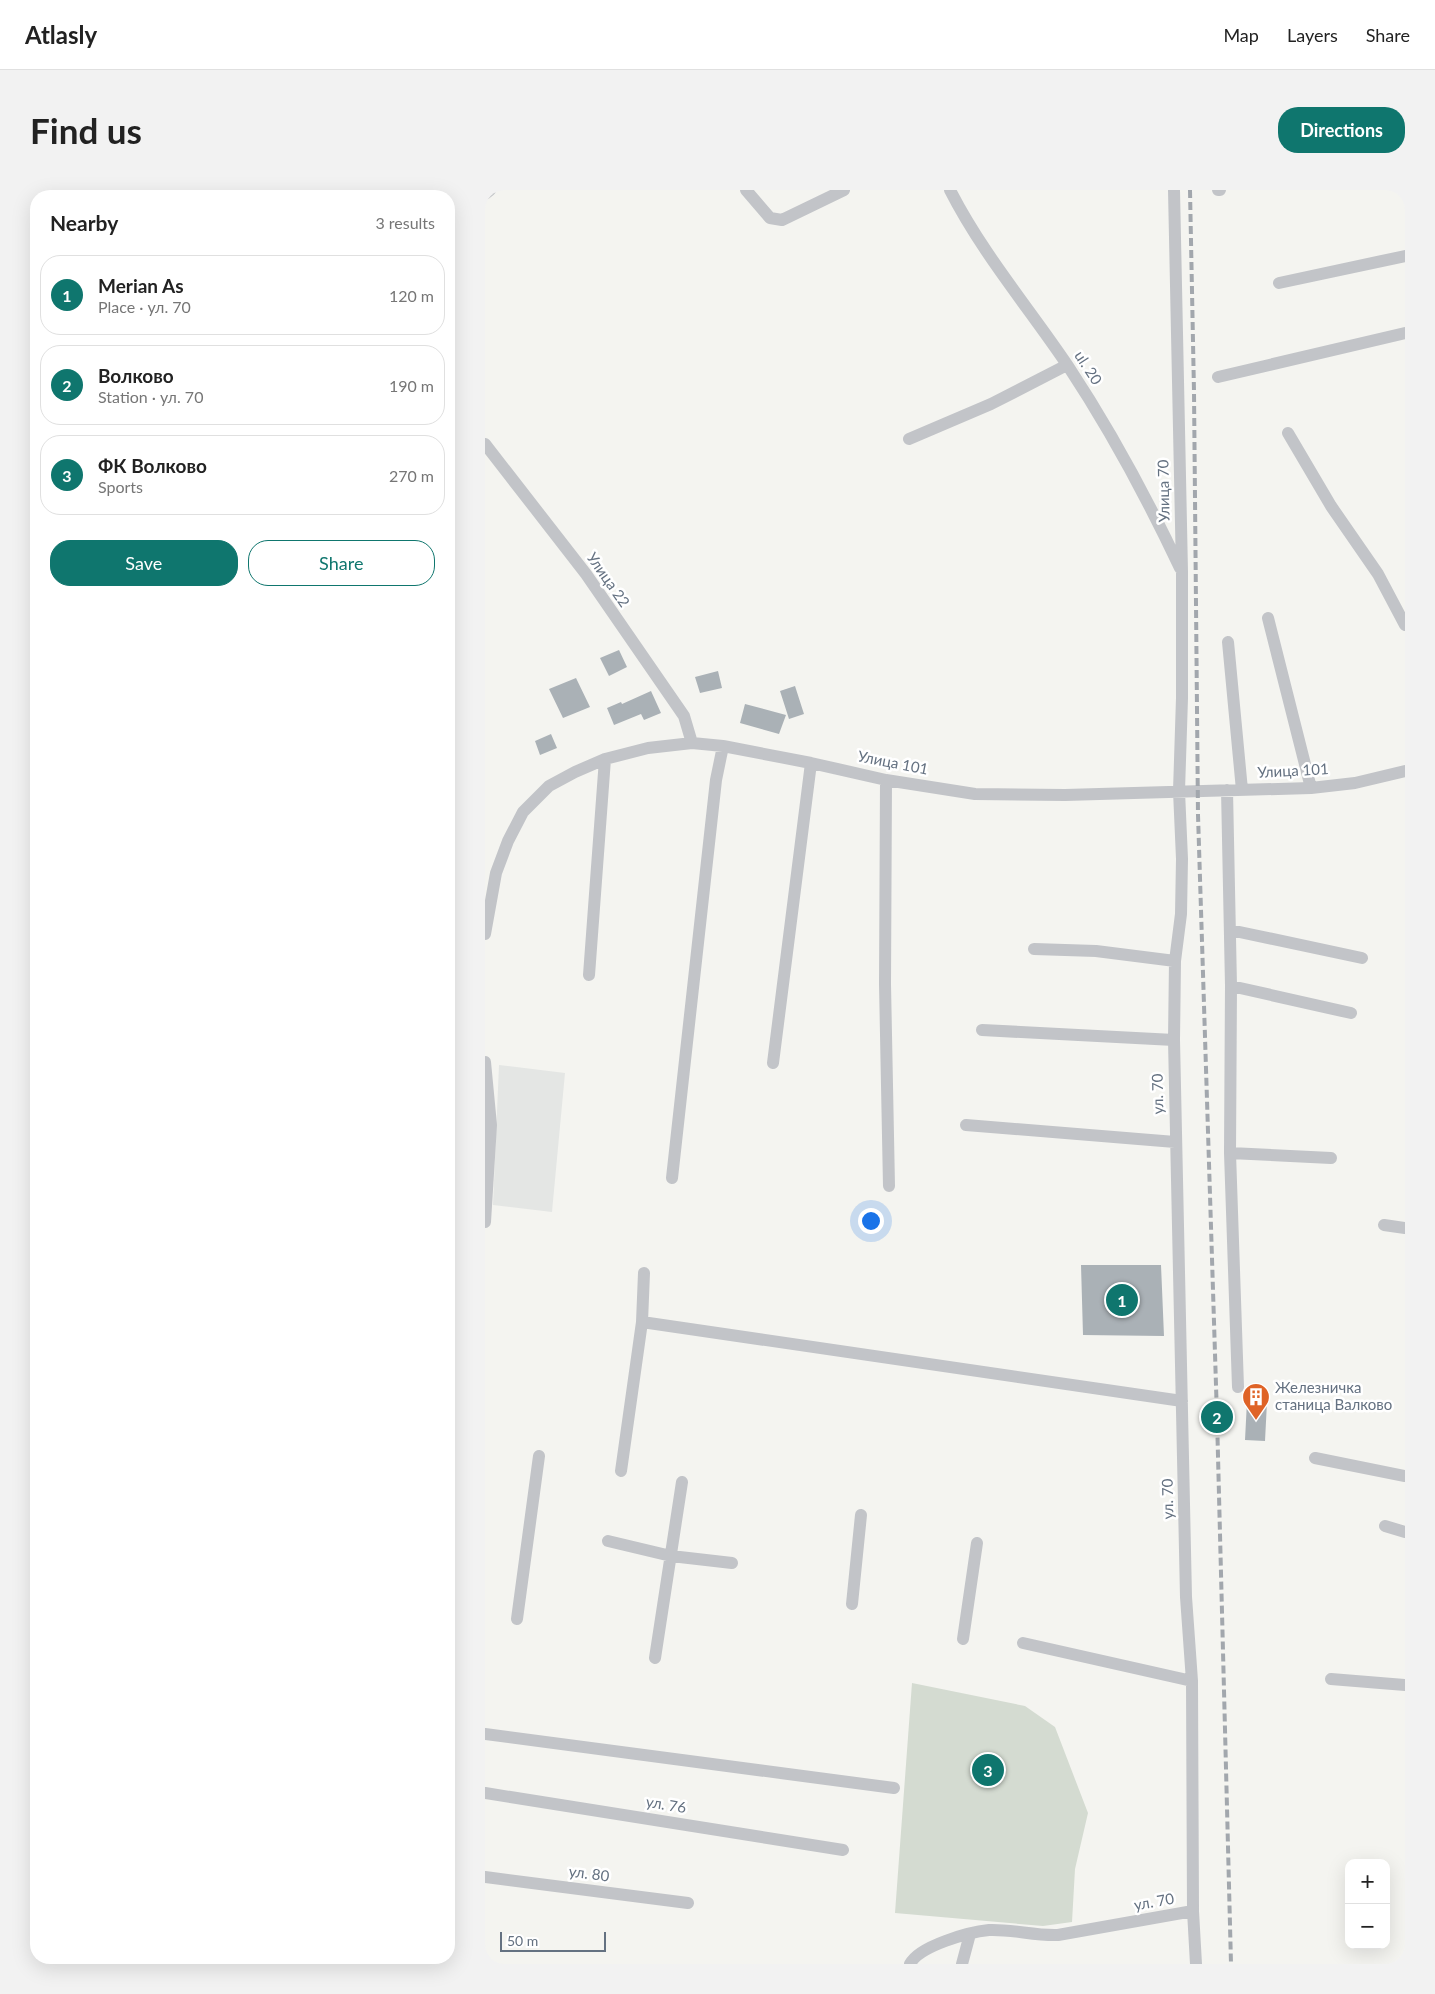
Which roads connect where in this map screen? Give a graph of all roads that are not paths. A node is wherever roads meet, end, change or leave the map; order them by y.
1 (491, 190) edge
2 (746, 190) edge
3 (844, 190) edge
4 (950, 190) edge
5 (1174, 190) edge
6 (485, 194) edge
7 (1405, 256) edge
8 (1279, 283) dead end
9 (1405, 333) edge
10 (1067, 365) junction
11 (1218, 377) dead end
12 (1288, 433) dead end
13 (909, 439) dead end
14 (485, 444) edge
15 (1183, 572) junction
16 (1268, 618) dead end
17 (1405, 626) edge
18 (1228, 642) dead end
19 (692, 743) junction
20 (723, 746) junction
21 (605, 760) junction
22 (811, 762) junction
23 (1405, 772) edge
24 (887, 780) junction
25 (1311, 788) junction
26 (1227, 790) junction
27 (1241, 790) junction
28 (1179, 791) junction
29 (1230, 930) junction
30 (485, 934) edge
31 (1034, 949) dead end
32 (1362, 958) dead end
33 (1175, 961) junction
34 (589, 975) dead end
35 (1231, 986) junction
36 (1351, 1013) dead end
37 (982, 1030) dead end
38 (1174, 1040) junction
39 (485, 1062) edge
40 (773, 1063) dead end
41 (966, 1126) dead end
42 (1175, 1142) junction
43 (1230, 1153) junction
44 (1331, 1158) dead end
45 (672, 1178) dead end
46 (889, 1186) dead end
47 (485, 1222) edge
48 (1384, 1226) dead end
49 (1405, 1228) edge
50 (644, 1273) dead end
51 (642, 1322) junction
52 (1238, 1387) dead end
53 (1182, 1401) junction
54 (539, 1456) dead end
55 (1315, 1458) dead end
56 (621, 1471) dead end
57 (1405, 1476) edge
58 (682, 1482) dead end
59 (861, 1515) dead end
60 (1385, 1526) dead end
61 (1405, 1532) edge
62 (608, 1541) dead end
63 (977, 1543) dead end
64 (671, 1556) junction
65 (733, 1563) dead end
66 (852, 1604) dead end
67 (517, 1619) dead end
68 (963, 1639) dead end
69 (1023, 1643) dead end
70 (655, 1658) dead end
71 (1331, 1679) dead end
72 (1192, 1681) junction
73 (1405, 1685) edge
74 (485, 1734) edge
75 (894, 1788) dead end
76 (485, 1793) edge
77 (843, 1850) dead end
78 (485, 1877) edge
79 (689, 1903) dead end
80 (1193, 1911) junction
81 (970, 1934) junction
82 (910, 1964) edge
83 (962, 1964) edge
84 (1196, 1964) edge

1 - 6 street
2 - 3 street
4 - 10 street, ul. 20
5 - 15 street, Улица 70
7 - 8 street
9 - 11 street
10 - 13 street
10 - 15 street, ul. 20
12 - 17 street
14 - 19 street, Улица 22
15 - 28 street, Улица 70
16 - 25 street
18 - 27 street
19 - 20 street, Улица 101
19 - 21 street, Улица 101
20 - 22 street, Улица 101
20 - 45 street
21 - 30 street, Улица 101
21 - 34 street
22 - 24 street, Улица 101
22 - 40 street
23 - 25 street, Улица 101
24 - 28 street, Улица 101
24 - 46 street
25 - 27 street, Улица 101
26 - 27 street, Улица 101
26 - 28 street, Улица 101
26 - 29 street
28 - 33 street, ул. 70
29 - 32 street
29 - 35 street
31 - 33 street
33 - 38 street, ул. 70
35 - 36 street
35 - 43 street
37 - 38 street
38 - 42 street, ул. 70
39 - 47 street
41 - 42 street
42 - 53 street, ул. 70
43 - 44 street
43 - 52 street
48 - 49 street
50 - 51 street
51 - 53 street
51 - 56 street
53 - 72 street, ул. 70
54 - 67 street
55 - 57 street
58 - 64 street
59 - 66 street
60 - 61 street
62 - 64 street
63 - 68 street
64 - 65 street
64 - 70 street
69 - 72 street
71 - 73 street
72 - 80 street, ул. 70
74 - 75 street
76 - 77 street, ул. 76
78 - 79 street, ул. 80
80 - 81 street, ул. 70
80 - 84 street
81 - 82 street, ул. 70
81 - 83 street

